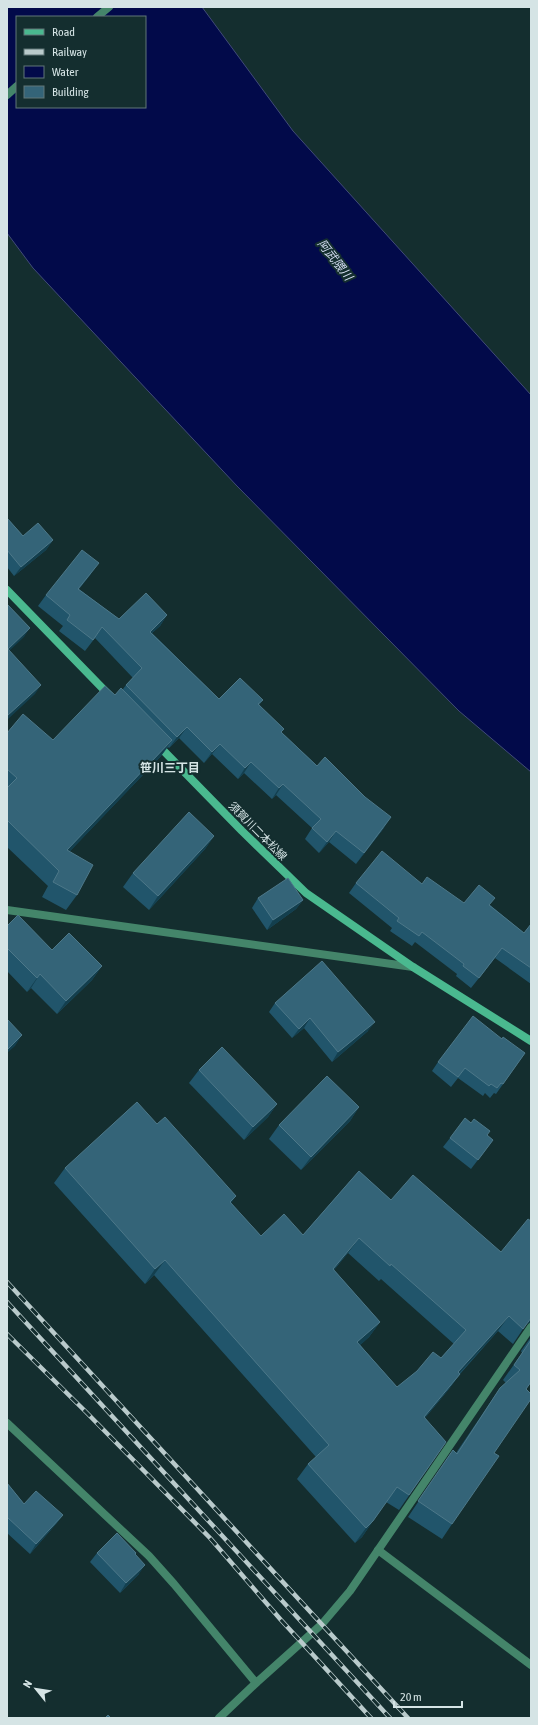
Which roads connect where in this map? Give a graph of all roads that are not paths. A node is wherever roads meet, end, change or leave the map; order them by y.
1 (108, 7) edge
2 (98, 16) edge
3 (16, 87) edge
4 (7, 96) edge
5 (7, 590) edge
6 (116, 702) edge
7 (149, 736) edge
8 (7, 910) edge
9 (413, 967) junction
10 (531, 1041) edge
11 (531, 1327) edge
12 (7, 1422) edge
13 (378, 1550) junction
14 (531, 1665) edge
15 (256, 1683) junction
16 (219, 1718) edge

1 - 2 street
3 - 4 street
5 - 6 main road
7 - 9 main road, 須賀川二本松線
8 - 9 street
9 - 10 main road, 須賀川二本松線
11 - 13 street
12 - 15 street
13 - 14 street
13 - 15 street
15 - 16 street

